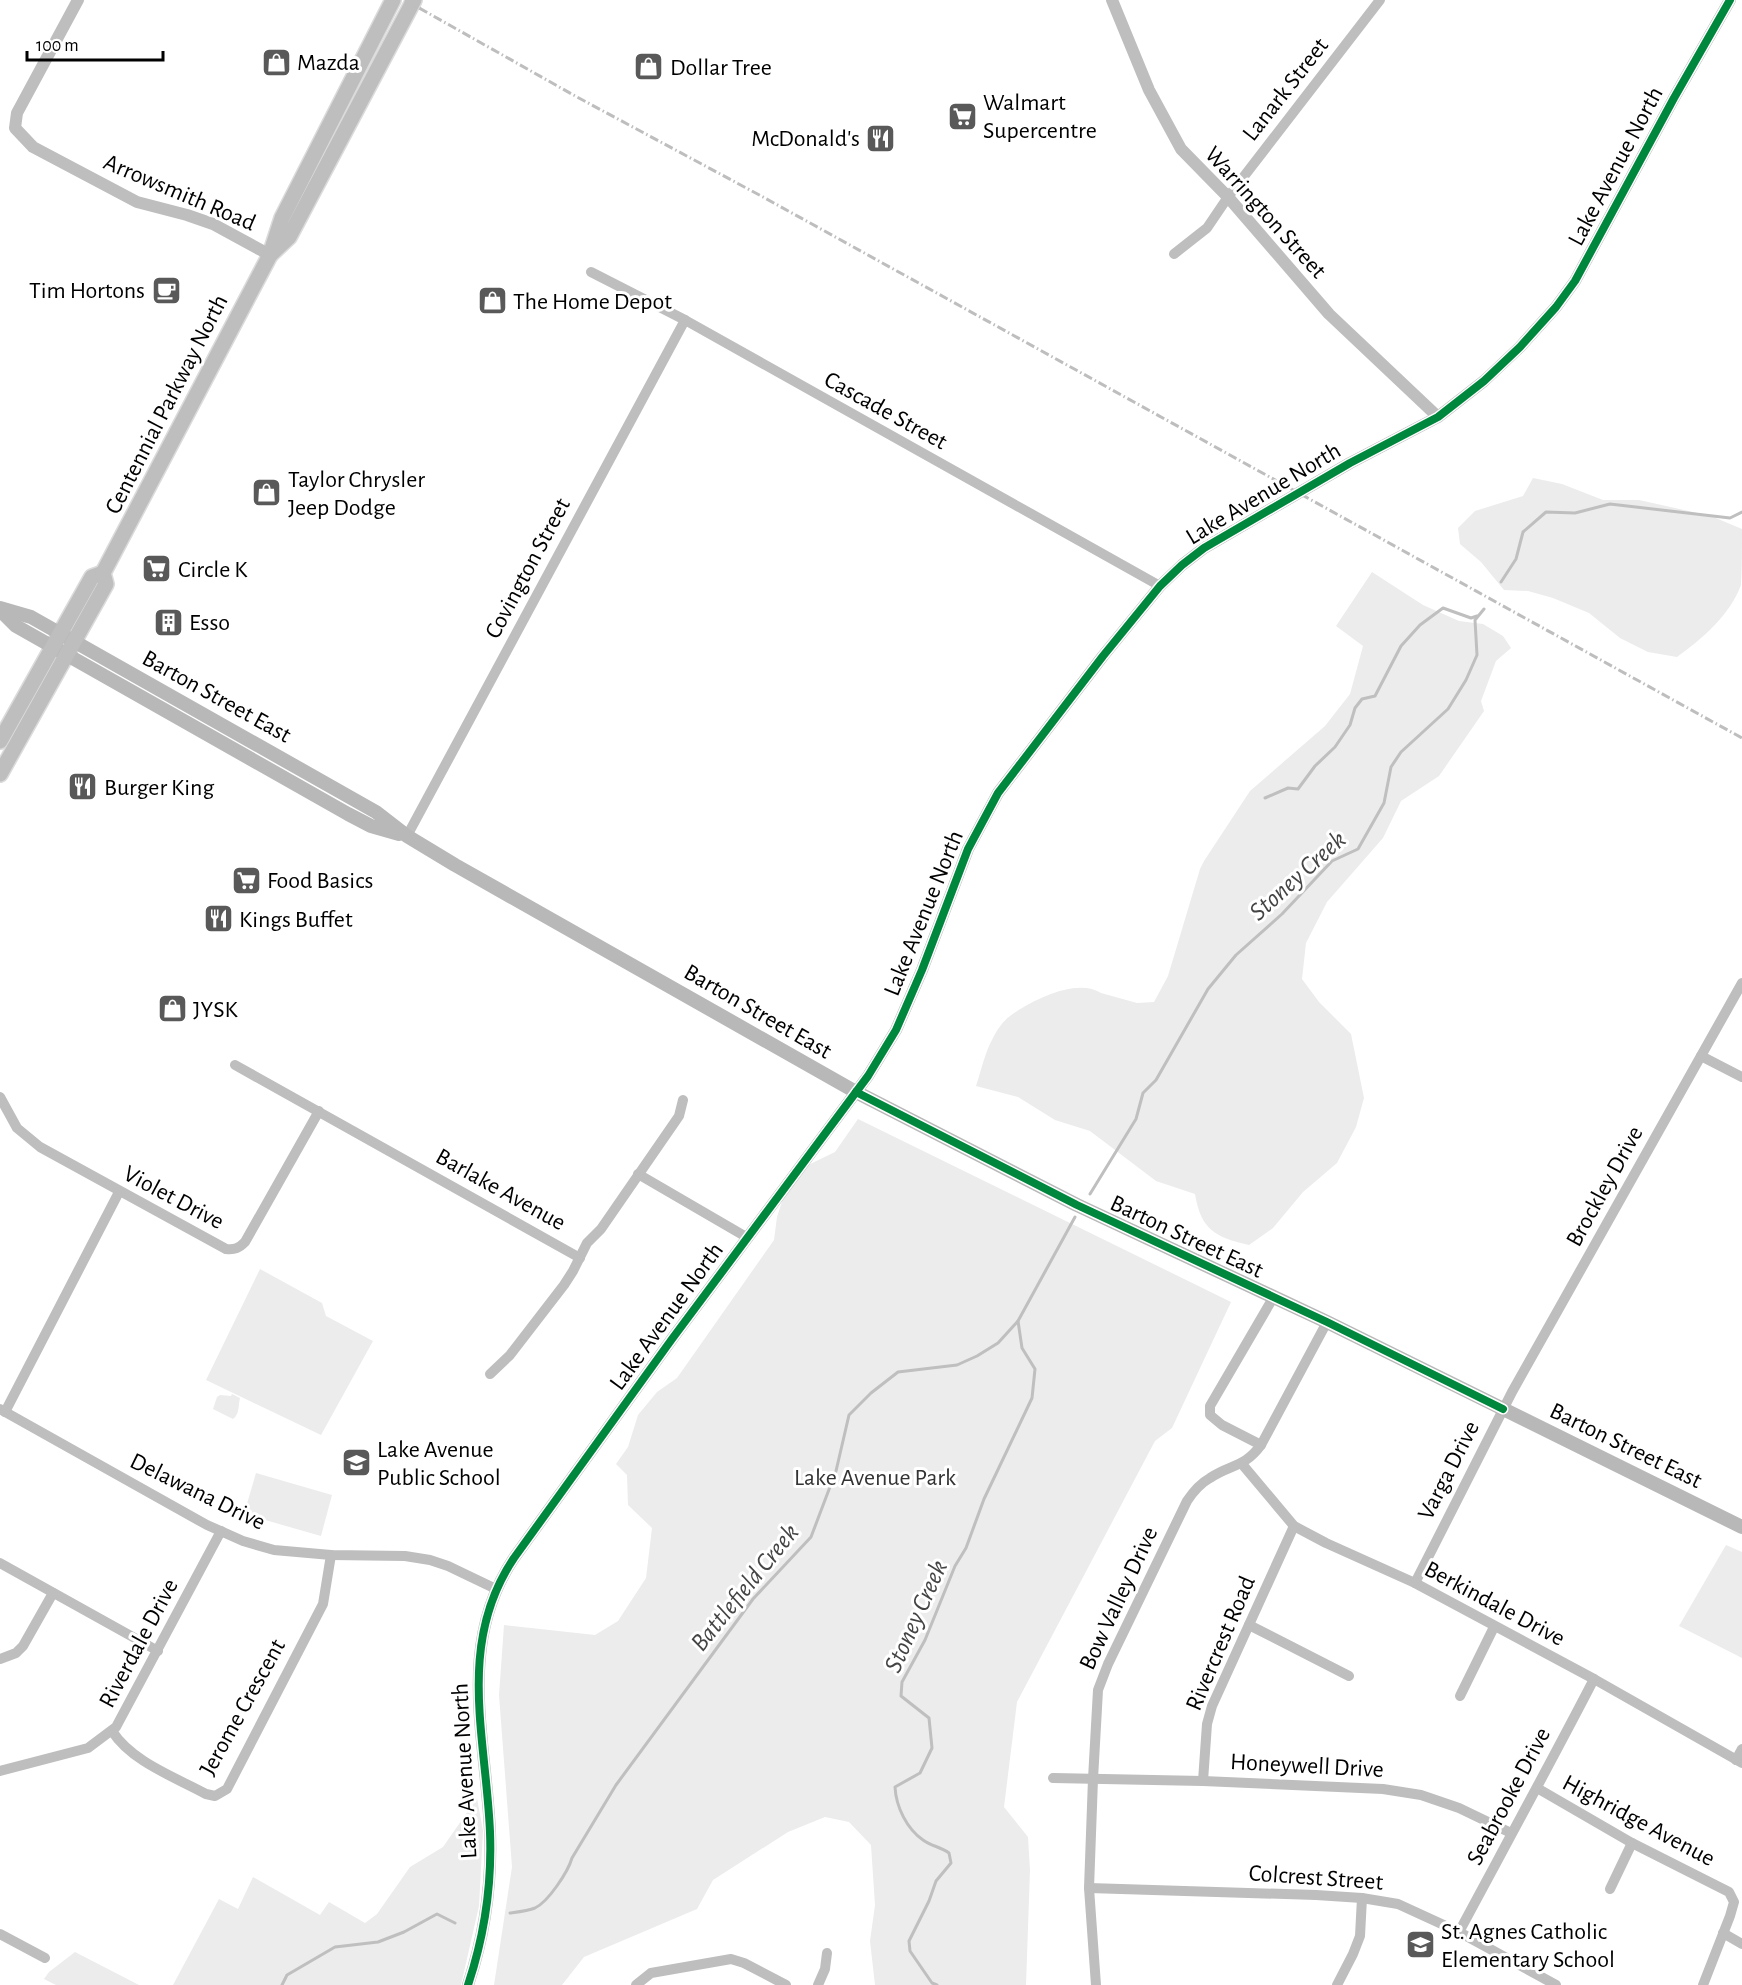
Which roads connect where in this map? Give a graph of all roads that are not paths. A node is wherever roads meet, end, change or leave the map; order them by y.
1 (78, 0) edge
2 (393, 0) edge
3 (414, 0) edge
4 (1112, 0) edge
5 (1380, 0) edge
6 (1730, 0) edge
7 (1228, 197) junction
8 (1174, 254) dead end
9 (270, 255) junction
10 (591, 272) dead end
11 (685, 320) junction
12 (1438, 417) junction
13 (1160, 586) junction
14 (0, 609) edge
15 (64, 644) junction
16 (184, 703) junction
17 (176, 717) junction
18 (0, 741) edge
19 (0, 774) edge
20 (407, 836) junction
21 (1742, 983) edge
22 (1701, 1056) junction
23 (235, 1065) dead end
24 (1742, 1077) edge
25 (856, 1092) junction
26 (0, 1097) edge
27 (683, 1100) dead end
28 (319, 1111) junction
29 (638, 1174) junction
30 (119, 1192) junction
31 (748, 1238) junction
32 (580, 1258) junction
33 (1273, 1298) junction
34 (1327, 1322) junction
35 (490, 1374) dead end
36 (1503, 1409) junction
37 (3, 1410) edge
38 (1261, 1445) junction
39 (1242, 1464) junction
40 (1294, 1526) junction
41 (1742, 1527) edge
42 (221, 1531) junction
43 (330, 1556) junction
44 (0, 1563) edge
45 (1415, 1583) junction
46 (496, 1589) junction
47 (53, 1593) junction
48 (1249, 1625) junction
49 (1494, 1627) junction
50 (158, 1652) junction
51 (0, 1659) edge
52 (1349, 1676) dead end
53 (1594, 1679) junction
54 (1460, 1696) dead end
55 (112, 1731) junction
56 (1742, 1749) edge
57 (1739, 1762) edge
58 (0, 1771) edge
59 (1053, 1778) dead end
60 (1093, 1779) junction
61 (1203, 1781) junction
62 (1537, 1788) junction
63 (1511, 1833) junction
64 (1632, 1843) junction
65 (1089, 1888) junction
66 (1610, 1888) dead end
67 (1362, 1898) junction
68 (1459, 1932) junction
69 (1723, 1933) junction
70 (0, 1934) edge
71 (1742, 1944) edge
72 (827, 1953) dead end
73 (45, 1958) dead end
74 (468, 1985) edge
75 (636, 1985) edge
76 (786, 1985) edge
77 (818, 1985) edge
78 (1096, 1985) edge
79 (1337, 1985) edge
80 (1556, 1985) edge
81 (1703, 1985) edge

1 - 9 street, Arrowsmith Road
2 - 9 main road, Centennial Parkway North
3 - 9 main road, Centennial Parkway North
4 - 7 street, Warrington Street
5 - 7 street, Lanark Street
6 - 12 street, Lake Avenue North
7 - 8 street, Lanark Street
7 - 12 street, Warrington Street
9 - 15 main road, Centennial Parkway North
10 - 11 street, Cascade Street
11 - 13 street, Cascade Street
11 - 20 street, Covington Street
12 - 13 street, Lake Avenue North
13 - 25 street, Lake Avenue North
14 - 15 main road, Barton Street East
15 - 16 main road, Barton Street East
15 - 17 main road, Barton Street East
15 - 18 main road, Centennial Parkway North
15 - 19 main road, Centennial Parkway North
16 - 17 main road
16 - 20 main road, Barton Street East
17 - 20 main road, Barton Street East
20 - 25 main road, Barton Street East
21 - 22 street, Brockley Drive
22 - 24 street
22 - 36 street, Brockley Drive
23 - 28 street, Barlake Avenue
25 - 31 street, Lake Avenue North
25 - 33 main road, Barton Street East
26 - 30 street, Violet Drive
27 - 29 street, Barlake Avenue
28 - 30 street, Violet Drive
28 - 32 street, Barlake Avenue
29 - 31 street
29 - 32 street, Barlake Avenue
30 - 37 street
31 - 46 street, Lake Avenue North
32 - 35 street
33 - 34 main road, Barton Street East
33 - 38 street
34 - 36 main road, Barton Street East
34 - 38 street, Bow Valley Drive
36 - 41 main road, Barton Street East
36 - 45 street, Varga Drive
37 - 42 street, Delawana Drive
38 - 39 street, Bow Valley Drive
39 - 40 street, Berkindale Drive
39 - 60 street, Bow Valley Drive
40 - 45 street, Berkindale Drive
40 - 48 street, Rivercrest Road
42 - 43 street, Delawana Drive
42 - 50 street, Riverdale Drive
43 - 46 street, Delawana Drive
43 - 55 street, Jerome Crescent
44 - 47 street
45 - 49 street, Berkindale Drive
46 - 74 street, Lake Avenue North
47 - 50 street
47 - 51 street
48 - 52 street
48 - 61 street, Rivercrest Road
49 - 53 street, Berkindale Drive
49 - 54 street
50 - 55 street, Riverdale Drive
53 - 57 street, Berkindale Drive
53 - 62 street, Seabrooke Drive
55 - 58 street, Riverdale Drive
56 - 57 street
59 - 60 street, Honeywell Drive
60 - 61 street, Honeywell Drive
60 - 65 street, Bow Valley Drive
61 - 63 street, Honeywell Drive
62 - 63 street, Seabrooke Drive
62 - 64 street, Highridge Avenue
63 - 68 street, Seabrooke Drive
64 - 66 street
64 - 69 street, Highridge Avenue
65 - 67 street, Colcrest Street
65 - 78 street, Bow Valley Drive
67 - 68 street, Colcrest Street
67 - 79 street
68 - 80 street, Colcrest Street
69 - 71 street
69 - 81 street, Highridge Avenue
70 - 73 street
72 - 77 street
75 - 76 street

